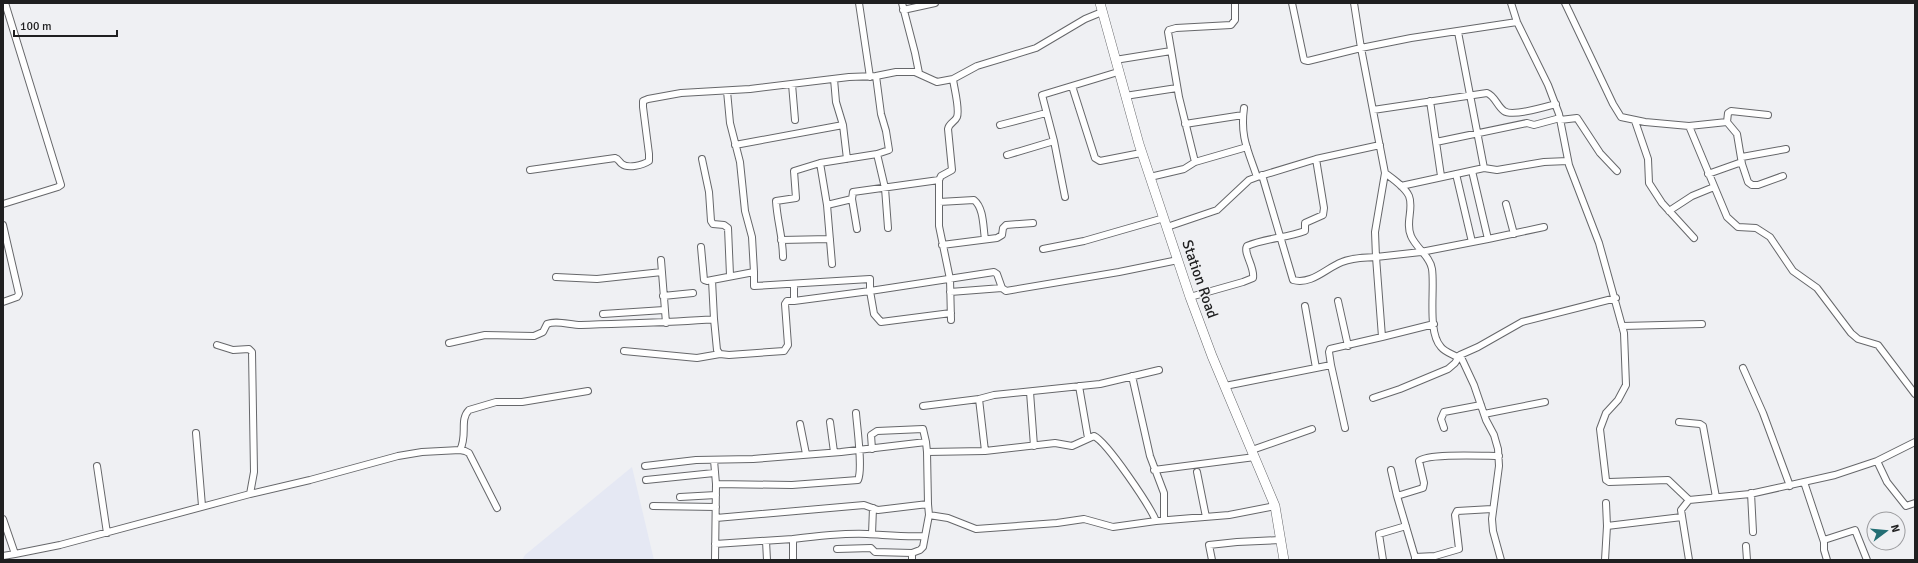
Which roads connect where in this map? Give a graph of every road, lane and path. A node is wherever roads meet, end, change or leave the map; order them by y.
1 (5, 3) edge
2 (859, 3) edge
3 (902, 3) edge
4 (935, 3) edge
5 (1235, 3) edge
6 (1292, 3) edge
7 (1354, 3) edge
8 (1511, 3) edge
9 (1565, 3) edge
10 (1101, 7) edge
11 (903, 10) junction
12 (1517, 22) junction
13 (1458, 32) junction
14 (1361, 48) junction
15 (1171, 51) junction
16 (1115, 60) junction
17 (1118, 72) junction
18 (919, 73) junction
19 (873, 76) junction
20 (834, 79) junction
21 (953, 79) junction
22 (792, 84) junction
23 (1072, 86) junction
24 (1178, 88) junction
25 (727, 91) junction
26 (1125, 96) junction
27 (1470, 96) junction
28 (1430, 101) junction
29 (1556, 104) junction
30 (1373, 110) junction
31 (1046, 113) junction
32 (1768, 115) dead end
33 (1560, 119) junction
34 (795, 120) dead end
35 (1635, 121) junction
36 (1727, 122) junction
37 (1185, 124) junction
38 (843, 125) junction
39 (1000, 126) dead end
40 (1689, 126) junction
41 (1478, 132) junction
42 (1054, 141) junction
43 (1436, 142) junction
44 (735, 145) junction
45 (1380, 145) junction
46 (1246, 148) junction
47 (1786, 149) dead end
48 (1141, 153) junction
49 (877, 154) junction
50 (1007, 155) dead end
51 (1742, 157) junction
52 (702, 159) dead end
53 (847, 159) junction
54 (1316, 159) junction
55 (1568, 161) junction
56 (1195, 162) junction
57 (820, 163) junction
58 (1742, 164) junction
59 (1484, 168) junction
60 (530, 170) dead end
61 (1617, 170) dead end
62 (1472, 171) junction
63 (1385, 173) junction
64 (1456, 174) junction
65 (1708, 174) junction
66 (1260, 176) junction
67 (1441, 176) junction
68 (1783, 176) dead end
69 (1150, 177) junction
70 (939, 180) junction
71 (1401, 186) junction
72 (1714, 187) junction
73 (885, 188) junction
74 (1065, 197) dead end
75 (852, 199) junction
76 (939, 202) junction
77 (3, 204) edge
78 (1506, 204) dead end
79 (827, 205) junction
80 (1669, 211) junction
81 (1033, 223) dead end
82 (1165, 223) junction
83 (3, 225) edge
84 (1544, 227) dead end
85 (888, 228) dead end
86 (857, 229) dead end
87 (1514, 234) junction
88 (1280, 237) junction
89 (1694, 238) dead end
90 (830, 239) junction
91 (985, 239) junction
92 (1488, 239) junction
93 (781, 240) junction
94 (1472, 242) junction
95 (942, 245) junction
96 (701, 247) dead end
97 (1043, 249) dead end
98 (1421, 252) junction
99 (1376, 256) junction
100 (783, 257) dead end
101 (661, 260) dead end
102 (1178, 260) junction
103 (832, 264) dead end
104 (662, 272) junction
105 (754, 272) junction
106 (730, 276) junction
107 (556, 277) dead end
108 (950, 279) junction
109 (712, 280) junction
110 (794, 284) junction
111 (1002, 288) junction
112 (870, 291) junction
113 (950, 292) junction
114 (693, 293) dead end
115 (663, 296) junction
116 (1190, 297) junction
117 (1616, 298) junction
118 (794, 301) junction
119 (1338, 301) dead end
120 (3, 302) edge
121 (1305, 306) dead end
122 (664, 310) junction
123 (951, 313) junction
124 (603, 314) dead end
125 (714, 319) junction
126 (951, 320) dead end
127 (666, 323) junction
128 (1434, 324) junction
129 (1702, 324) dead end
130 (1622, 326) junction
131 (1382, 337) junction
132 (449, 343) dead end
133 (217, 344) dead end
134 (1348, 346) junction
135 (624, 351) dead end
136 (720, 354) junction
137 (1460, 355) junction
138 (1331, 365) junction
139 (1316, 368) junction
140 (1743, 368) dead end
141 (1159, 370) dead end
142 (1132, 376) junction
143 (1915, 383) edge
144 (1908, 385) junction
145 (1079, 386) junction
146 (1225, 386) junction
147 (588, 391) dead end
148 (1030, 392) junction
149 (1915, 394) edge
150 (1373, 398) dead end
151 (979, 399) junction
152 (1546, 402) dead end
153 (1481, 405) junction
154 (923, 406) dead end
155 (856, 413) dead end
156 (1484, 414) junction
157 (830, 422) dead end
158 (1679, 422) dead end
159 (800, 424) dead end
160 (1345, 428) dead end
161 (1444, 428) dead end
162 (1312, 429) dead end
163 (196, 433) dead end
164 (1088, 438) junction
165 (926, 442) junction
166 (1915, 442) edge
167 (1034, 446) junction
168 (872, 449) junction
169 (460, 450) junction
170 (859, 450) junction
171 (985, 451) junction
172 (834, 452) junction
173 (928, 452) junction
174 (1253, 453) junction
175 (806, 454) junction
176 (1499, 456) junction
177 (714, 460) junction
178 (1877, 461) junction
179 (97, 466) dead end
180 (645, 466) dead end
181 (1154, 470) junction
182 (1391, 470) dead end
183 (1197, 472) dead end
184 (714, 473) junction
185 (646, 480) dead end
186 (1804, 482) junction
187 (716, 484) junction
188 (1790, 486) junction
189 (250, 494) junction
190 (1751, 494) junction
191 (716, 495) junction
192 (1398, 496) junction
193 (1716, 496) junction
194 (680, 497) dead end
195 (1689, 500) junction
196 (1606, 503) dead end
197 (1915, 503) edge
198 (928, 504) junction
199 (202, 506) junction
200 (653, 506) dead end
201 (1275, 506) junction
202 (716, 507) junction
203 (497, 508) dead end
204 (873, 508) junction
205 (1492, 509) junction
206 (929, 515) junction
207 (1206, 516) junction
208 (1682, 517) junction
209 (716, 518) junction
210 (3, 519) edge
211 (1164, 520) junction
212 (1156, 521) junction
213 (1406, 526) junction
214 (1607, 526) junction
215 (1753, 532) dead end
216 (107, 533) junction
217 (872, 534) junction
218 (925, 536) junction
219 (792, 539) junction
220 (1280, 540) junction
221 (1824, 540) junction
222 (766, 541) junction
223 (715, 544) junction
224 (1746, 546) dead end
225 (836, 550) dead end
226 (15, 554) junction
227 (3, 556) edge
228 (912, 557) edge
229 (1415, 559) edge
230 (715, 560) edge
231 (767, 560) edge
232 (793, 560) edge
233 (1212, 560) edge
234 (1284, 560) edge
235 (1383, 560) edge
236 (1501, 560) edge
237 (1606, 560) edge
238 (1689, 560) edge
239 (1747, 560) edge
240 (1826, 560) edge
241 (1867, 560) edge

1 - 77 street
2 - 19 street
3 - 11 street
4 - 11 street
5 - 15 street
6 - 14 street
7 - 14 street
8 - 12 street
9 - 35 street
10 - 16 main road, Station Road
10 - 21 street
11 - 18 street
12 - 13 street
12 - 29 street
13 - 14 street
13 - 27 street
14 - 30 street
15 - 16 street
15 - 24 street
16 - 17 main road, Station Road
17 - 23 street
17 - 26 main road, Station Road
18 - 19 street
18 - 21 street
19 - 20 street
19 - 49 street
20 - 22 street
20 - 38 street
21 - 70 street
22 - 25 street
22 - 34 street
23 - 31 street
23 - 48 street
24 - 26 street
24 - 37 street
25 - 44 street
25 - 60 street
26 - 48 main road, Station Road
27 - 28 street
27 - 29 street
27 - 41 street
28 - 30 street
28 - 43 street
29 - 33 street
30 - 45 street
31 - 39 street
31 - 42 street
32 - 36 street
33 - 41 street
33 - 55 street
33 - 61 street
35 - 40 street
35 - 80 street
36 - 40 street
36 - 51 street
37 - 46 street
37 - 56 street
38 - 44 street
38 - 53 street
40 - 65 street
41 - 43 street
41 - 59 street
42 - 50 street
42 - 74 street
43 - 67 street
44 - 105 street
45 - 54 street
45 - 63 street
46 - 56 street
46 - 66 street
47 - 51 street
48 - 69 main road, Station Road
49 - 53 street
49 - 73 street
51 - 58 street
52 - 106 street
53 - 57 street
54 - 66 street
54 - 88 street
55 - 59 street
55 - 117 street
56 - 69 street
57 - 79 street
57 - 93 street
58 - 65 street
58 - 68 street
59 - 62 street
62 - 64 street
62 - 92 street
63 - 71 street
63 - 99 street
64 - 67 street
64 - 94 street
65 - 72 street
66 - 82 street
66 - 88 street
67 - 71 street
69 - 82 main road, Station Road
70 - 73 street
70 - 76 street
71 - 98 street
72 - 80 street
72 - 144 street
73 - 75 street
73 - 85 street
75 - 79 street
75 - 86 street
76 - 91 street
76 - 95 street
78 - 87 street
79 - 90 street
80 - 89 street
81 - 91 street
82 - 97 street
82 - 102 main road, Station Road
83 - 120 street
84 - 87 street
87 - 92 street
88 - 99 street
88 - 116 street
90 - 93 street
90 - 103 street
91 - 95 street
92 - 94 street
93 - 100 street
94 - 98 street
95 - 108 street
96 - 109 street
98 - 99 street
98 - 128 street
99 - 131 street
101 - 104 street
102 - 111 street
102 - 116 main road, Station Road
104 - 107 street
104 - 115 street
105 - 106 street
105 - 110 street
106 - 109 street
108 - 111 street
108 - 112 street
108 - 113 street
109 - 125 street
110 - 112 street
110 - 118 street
111 - 113 street
112 - 118 street
112 - 123 street
113 - 123 street
114 - 115 street
115 - 122 street
116 - 146 main road, Station Road
117 - 130 street
117 - 137 street
118 - 136 street
119 - 134 street
121 - 139 street
122 - 124 street
122 - 127 street
123 - 126 street
125 - 127 street
125 - 136 street
127 - 132 street
128 - 131 street
128 - 137 street
129 - 130 street
130 - 195 street
131 - 134 street
133 - 189 street
134 - 138 street
135 - 136 street
137 - 150 street
137 - 153 street
138 - 139 street
138 - 160 street
139 - 146 street
140 - 188 street
141 - 142 street
142 - 145 street
142 - 181 street
143 - 144 street
144 - 149 street
145 - 148 street
145 - 164 street
146 - 174 main road, Station Road
147 - 169 street
148 - 151 street
148 - 167 street
151 - 154 street
151 - 171 street
152 - 156 street
153 - 156 street
153 - 161 street
155 - 170 street
156 - 176 street
157 - 172 street
158 - 193 street
159 - 175 street
162 - 174 street
163 - 199 street
164 - 167 street
164 - 212 street
165 - 168 street
165 - 168 street
165 - 173 street
166 - 178 street
167 - 171 street
168 - 170 street
169 - 189 street
169 - 203 street
170 - 172 street
170 - 187 street
171 - 173 street
172 - 175 street
173 - 198 street
174 - 181 street
174 - 201 main road, Station Road
175 - 177 street
176 - 192 street
176 - 205 street
177 - 180 street
177 - 184 street
178 - 186 street
178 - 197 street
179 - 216 street
181 - 211 street
182 - 192 street
183 - 207 street
184 - 185 street
184 - 187 street
186 - 188 street
186 - 221 street
187 - 191 street
188 - 190 street
189 - 199 street
190 - 193 street
190 - 215 street
191 - 194 street
191 - 202 street
192 - 213 street
193 - 195 street
195 - 208 street
196 - 214 street
198 - 204 street
198 - 206 street
199 - 216 street
200 - 202 street
201 - 207 street
201 - 220 main road, Station Road
202 - 209 street
204 - 209 street
204 - 217 street
205 - 229 street
205 - 236 street
206 - 212 street
206 - 218 street
207 - 211 street
208 - 214 street
208 - 238 street
209 - 223 street
210 - 226 street
211 - 212 street
213 - 229 street
213 - 235 street
214 - 237 street
216 - 226 street
217 - 218 street
217 - 219 street
218 - 228 street
219 - 222 street
219 - 232 street
220 - 233 street
220 - 234 main road, Station Road
221 - 240 street
221 - 241 street
222 - 223 street
222 - 231 street
223 - 230 street
224 - 239 street
225 - 228 street
226 - 227 street

